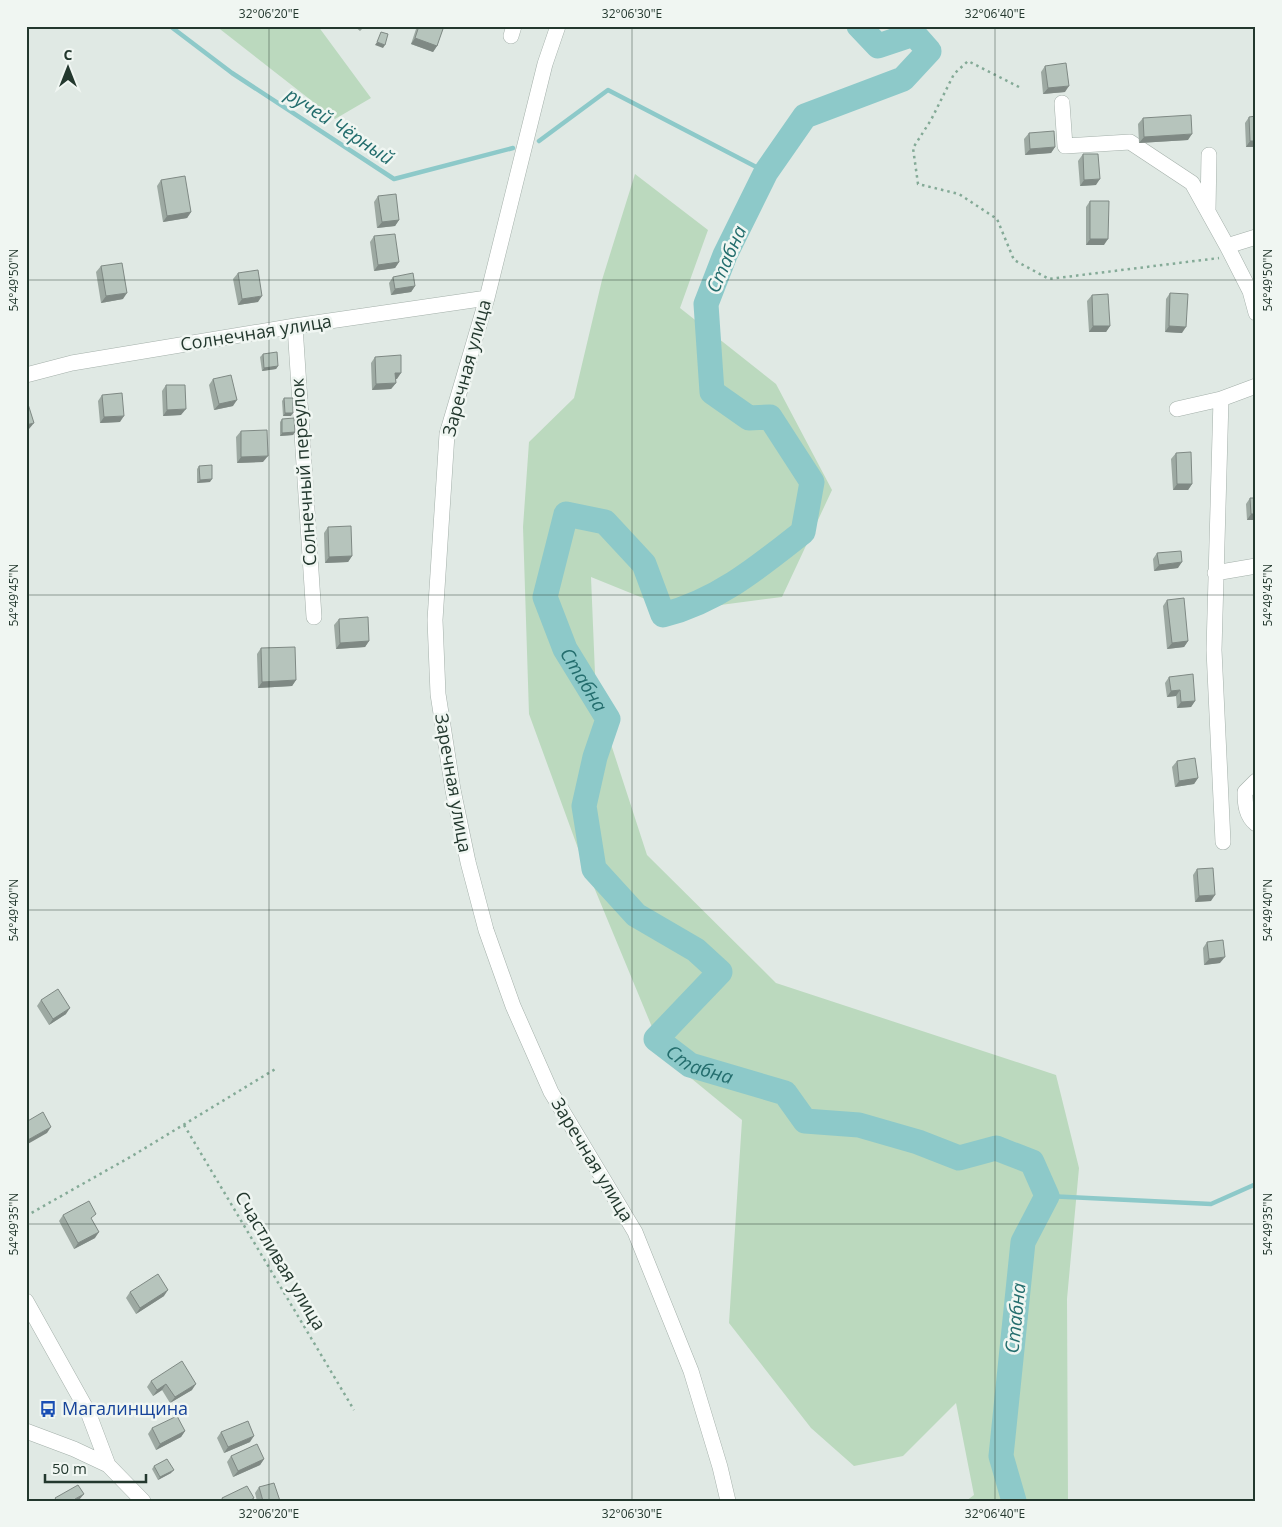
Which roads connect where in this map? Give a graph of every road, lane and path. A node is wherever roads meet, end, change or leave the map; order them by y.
1 (558, 26) edge
2 (1019, 87) dead end
3 (1062, 103) dead end
4 (1208, 155) dead end
5 (1208, 212) junction
6 (1256, 237) edge
7 (1230, 251) junction
8 (487, 298) junction
9 (1256, 313) edge
10 (295, 326) junction
11 (26, 375) edge
12 (1256, 386) edge
13 (1221, 399) junction
14 (1177, 409) dead end
15 (1256, 566) edge
16 (1215, 573) junction
17 (314, 617) dead end
18 (1256, 781) edge
19 (1256, 824) edge
20 (1223, 842) dead end
21 (277, 1068) dead end
22 (184, 1125) junction
23 (26, 1216) edge
24 (26, 1301) edge
25 (354, 1410) dead end
26 (26, 1431) edge
27 (108, 1465) junction
28 (143, 1501) edge
29 (728, 1501) edge

1 - 8 street, Заречная улица
2 - 7 path
3 - 5 street
4 - 5 street
5 - 7 street
6 - 7 street
7 - 9 street
8 - 10 street, Солнечная улица
8 - 29 street, Заречная улица
10 - 11 street, Солнечная улица
10 - 17 street, Солнечный переулок
12 - 13 street
13 - 14 street
13 - 16 street
15 - 16 street
16 - 20 street
18 - 19 street
21 - 22 path
22 - 23 path
22 - 25 path, Счастливая улица
24 - 27 street
26 - 27 street
27 - 28 street

